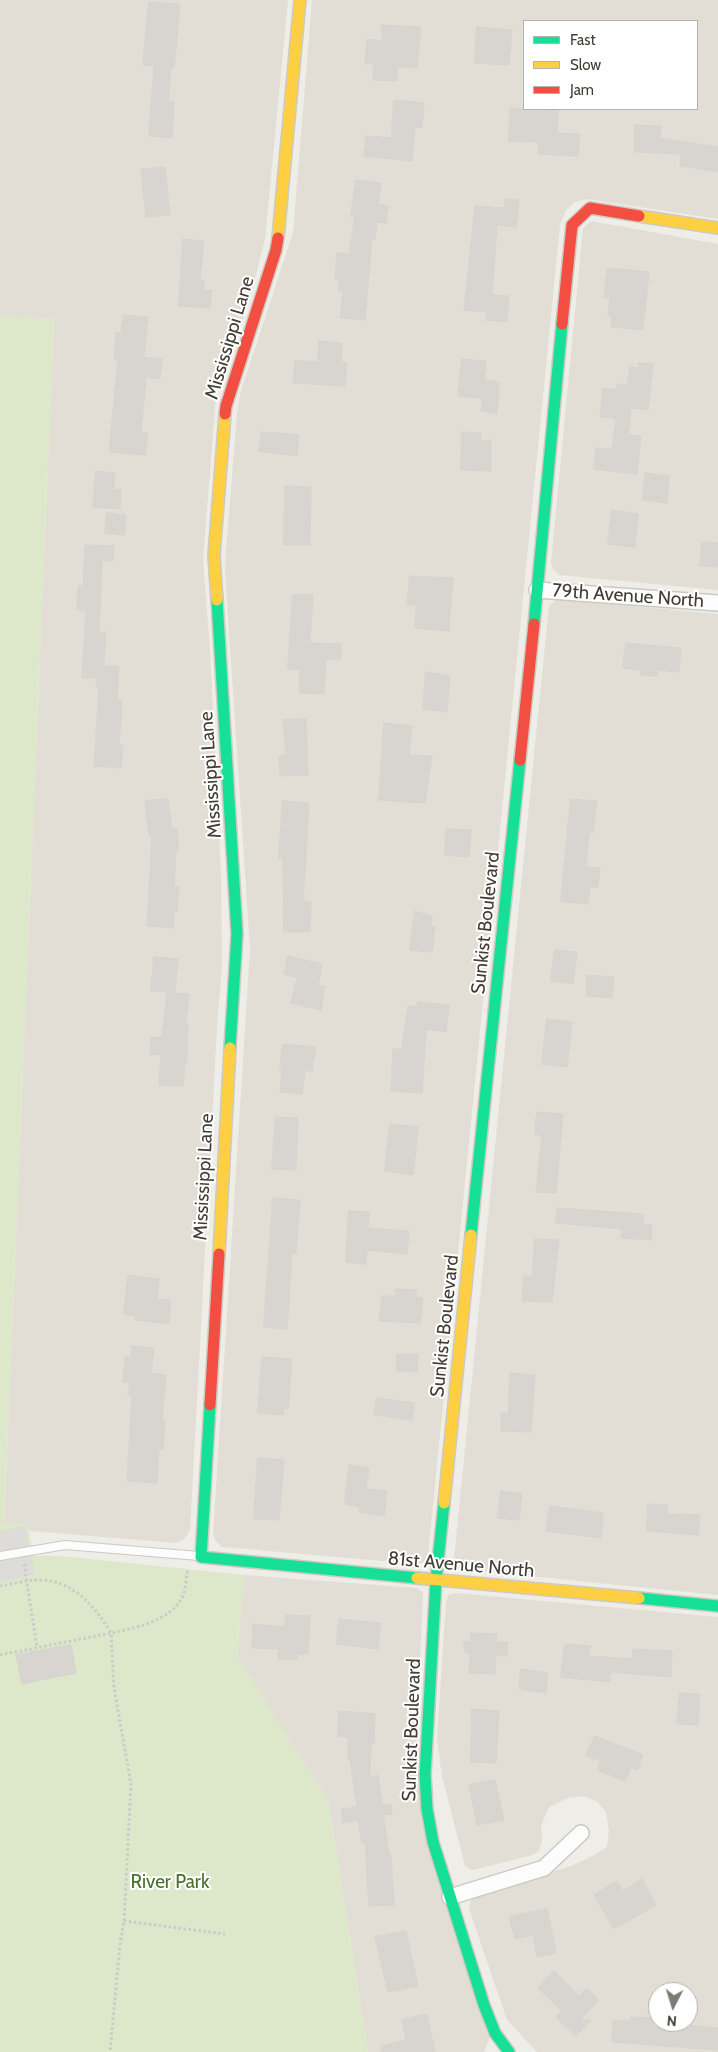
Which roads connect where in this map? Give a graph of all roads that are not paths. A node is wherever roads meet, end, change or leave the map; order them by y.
1 (300, 0) edge
2 (718, 228) edge
3 (538, 590) junction
4 (718, 603) edge
5 (0, 1556) edge
6 (200, 1557) junction
7 (436, 1580) junction
8 (718, 1606) edge
9 (581, 1833) dead end
10 (450, 1897) junction
11 (509, 2052) edge

1 - 6 street, Mississippi Lane
2 - 3 street, Sunkist Boulevard
3 - 4 street, 79th Avenue North
3 - 7 street, Sunkist Boulevard
5 - 6 lane
6 - 7 street, 81st Avenue North
7 - 8 street, 81st Avenue North
7 - 10 street, Sunkist Boulevard
9 - 10 street
10 - 11 street, Sunkist Boulevard

